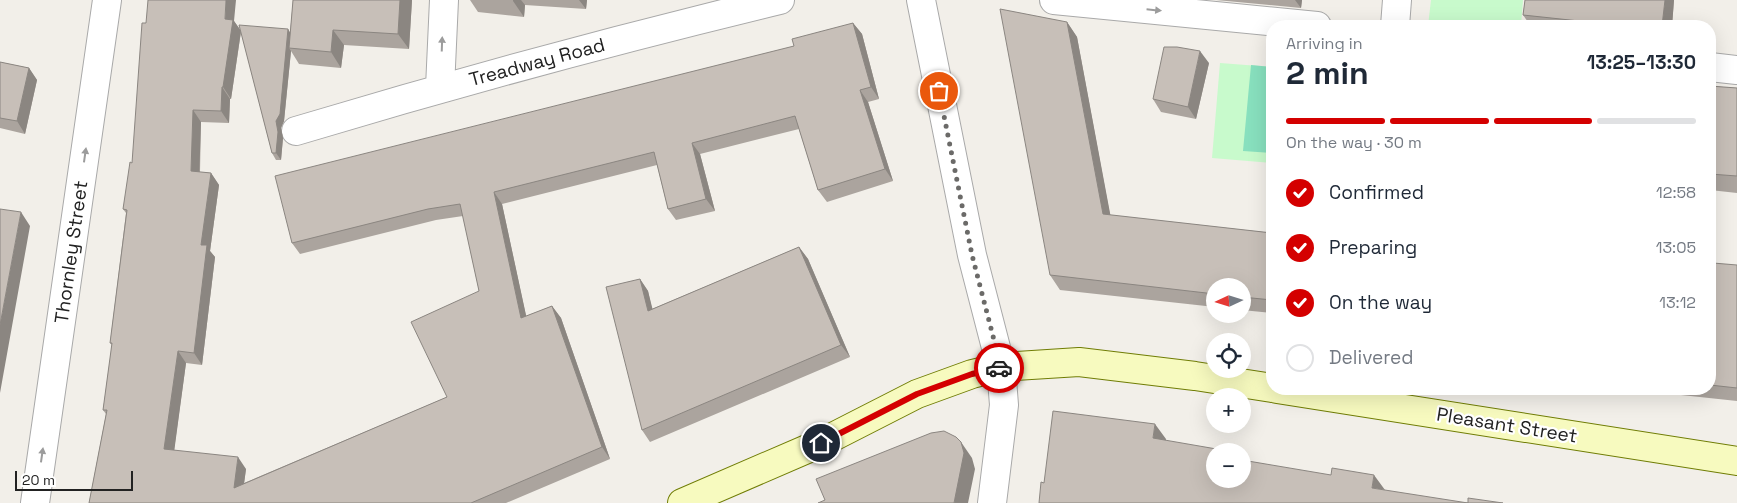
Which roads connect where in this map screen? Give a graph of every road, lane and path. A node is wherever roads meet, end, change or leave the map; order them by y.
1 (107, 0) edge
2 (444, 0) edge
3 (780, 0) edge
4 (921, 0) edge
5 (1054, 0) edge
6 (1397, 0) edge
7 (1395, 20) edge
8 (1266, 21) edge
9 (1716, 68) edge
10 (1737, 70) edge
11 (440, 88) junction
12 (296, 131) dead end
13 (1001, 367) junction
14 (1266, 387) edge
15 (1315, 395) edge
16 (1737, 461) edge
17 (35, 503) edge
18 (682, 503) edge
19 (992, 503) edge

17 -> 1 street, Thornley Street
11 -> 2 street
3 - 11 street, Treadway Road
4 - 13 street
5 -> 8 street
6 - 7 street
9 - 10 street
11 - 12 street, Treadway Road
13 - 14 main road
13 - 18 main road
13 - 19 street
15 - 16 main road, Pleasant Street

